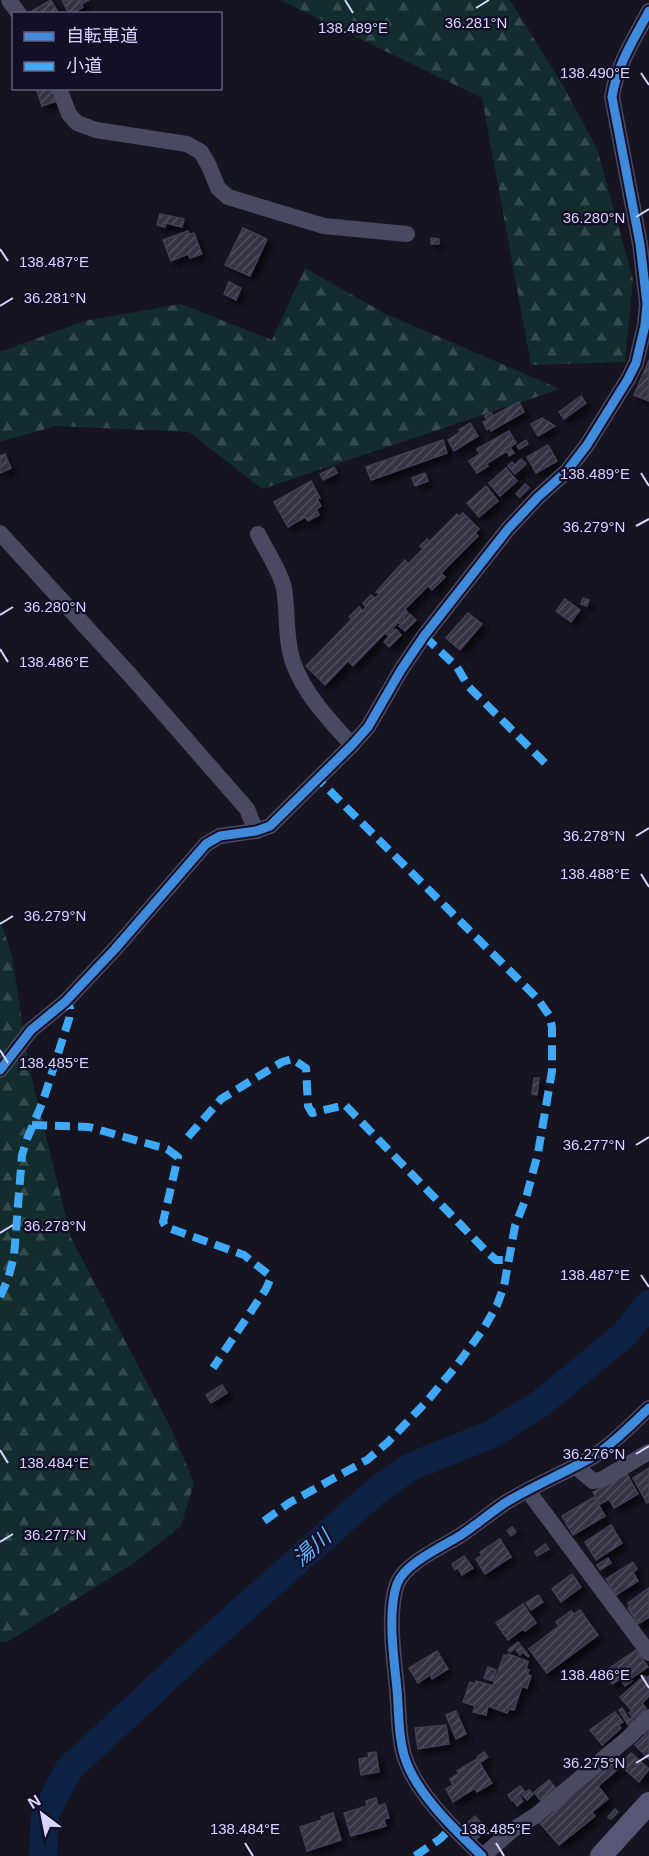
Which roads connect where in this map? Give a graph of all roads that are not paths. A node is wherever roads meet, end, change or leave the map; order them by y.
1 (649, 11) edge
2 (60, 90) edge
3 (407, 234) dead end
4 (0, 533) edge
5 (258, 534) dead end
6 (352, 745) junction
7 (256, 831) junction
8 (0, 1070) edge
9 (649, 1408) edge
10 (649, 1452) edge
11 (575, 1466) junction
12 (528, 1491) junction
13 (649, 1653) edge
14 (649, 1717) edge
15 (649, 1803) edge
16 (483, 1856) edge
17 (601, 1856) edge

1 - 6 street
2 - 3 street
4 - 7 street
5 - 6 street
6 - 7 street
7 - 8 street
9 - 11 street
10 - 11 street
11 - 12 street
12 - 13 street
12 - 16 street
14 - 16 street
15 - 17 main road

